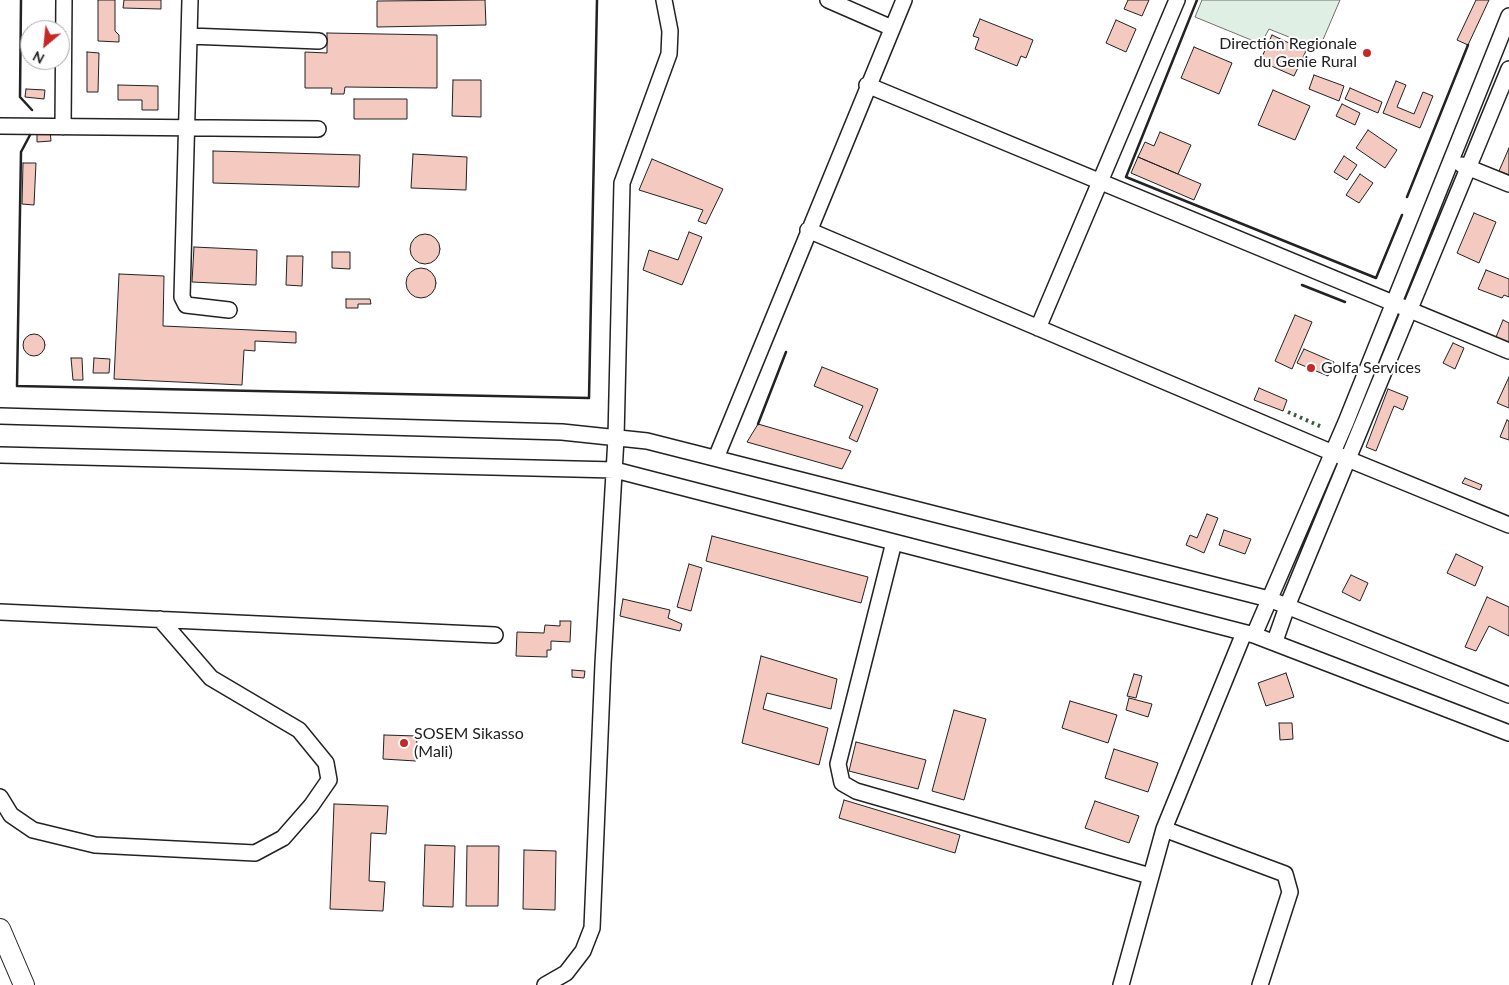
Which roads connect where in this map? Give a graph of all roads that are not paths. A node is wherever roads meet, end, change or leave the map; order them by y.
1 (64, 0) edge
2 (190, 0) edge
3 (664, 0) edge
4 (828, 0) edge
5 (904, 0) edge
6 (1177, 0) edge
7 (1508, 21) edge
8 (892, 28) junction
9 (189, 36) junction
10 (319, 41) dead end
11 (1509, 69) edge
12 (867, 85) junction
13 (0, 126) edge
14 (63, 126) junction
15 (187, 128) junction
16 (318, 129) dead end
17 (1450, 160) junction
18 (1469, 168) junction
19 (1099, 183) junction
20 (1509, 184) edge
21 (808, 230) junction
22 (1393, 303) junction
23 (229, 310) dead end
24 (1411, 310) junction
25 (1038, 328) junction
26 (1509, 351) edge
27 (0, 416) edge
28 (616, 438) junction
29 (1333, 453) junction
30 (0, 455) edge
31 (716, 458) junction
32 (1348, 459) junction
33 (615, 470) junction
34 (1509, 525) edge
35 (894, 542) junction
36 (1269, 599) junction
37 (1288, 604) junction
38 (0, 612) edge
39 (160, 620) junction
40 (1249, 634) junction
41 (495, 636) dead end
42 (1274, 642) junction
43 (1509, 695) edge
44 (1509, 733) edge
45 (0, 797) edge
46 (1164, 829) junction
47 (1150, 876) junction
48 (0, 928) edge
49 (24, 985) edge
50 (545, 985) edge
51 (1121, 985) edge
52 (1260, 985) edge

1 - 14 street
2 - 9 street
3 - 28 street
4 - 8 street
5 - 8 street
6 - 19 street
7 - 17 street
8 - 12 street
9 - 10 street
9 - 15 street
11 - 18 street
12 - 19 street
12 - 21 street
13 - 14 street
14 - 15 street
15 - 16 street
15 - 23 street
17 - 18 street
17 - 22 street
18 - 20 street
18 - 24 street
19 - 22 street
19 - 25 street
21 - 25 street
21 - 31 street
22 - 24 street
22 - 29 street
24 - 26 street
24 - 32 street
25 - 29 street
27 - 28 street
28 - 31 street
28 - 33 street
29 - 32 street
29 - 36 street
30 - 33 street
31 - 36 street
32 - 34 street
32 - 37 street
33 - 35 street
33 - 50 street
35 - 40 street
35 - 47 street
36 - 37 street
36 - 40 street
37 - 42 street
37 - 43 street
38 - 39 street
39 - 41 street
39 - 45 street
40 - 42 street
40 - 46 street
42 - 44 street
46 - 47 street
46 - 52 street
47 - 51 street
48 - 49 main road

